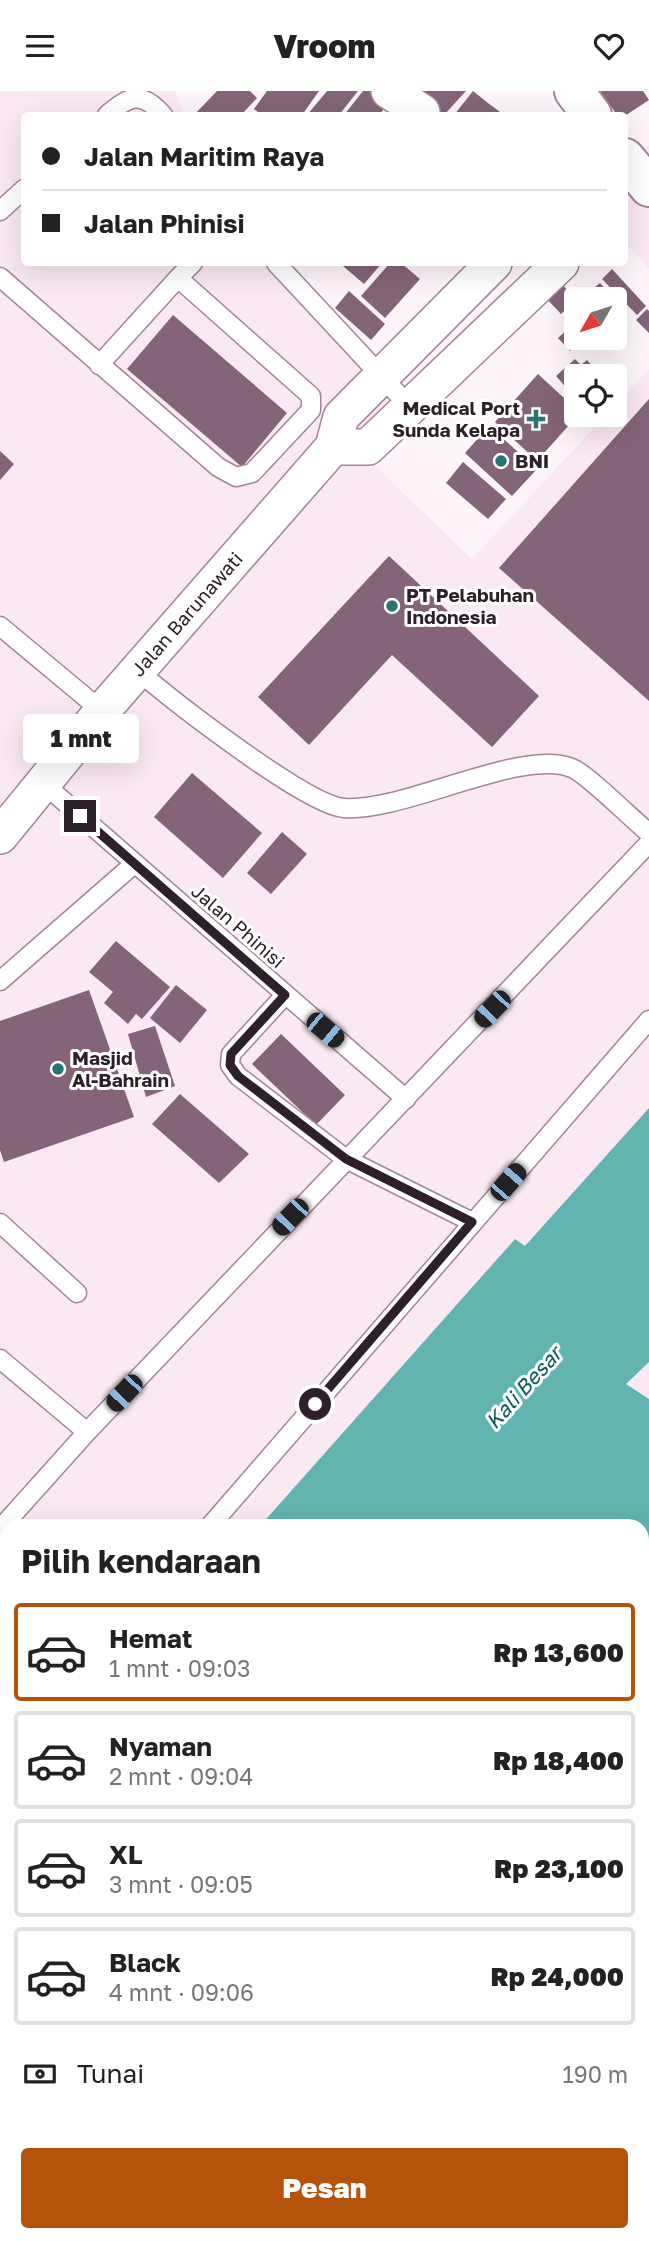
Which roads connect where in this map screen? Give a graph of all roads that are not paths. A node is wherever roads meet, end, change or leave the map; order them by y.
1 (389, 91) edge
2 (574, 91) edge
3 (111, 112) edge
4 (160, 112) edge
5 (422, 112) dead end
6 (590, 112) edge
7 (21, 192) edge
8 (0, 211) edge
9 (190, 266) edge
10 (279, 266) edge
11 (491, 266) edge
12 (558, 266) edge
13 (0, 277) edge
14 (178, 278) junction
15 (99, 365) junction
16 (381, 378) junction
17 (409, 406) junction
18 (333, 447) junction
19 (0, 626) edge
20 (138, 671) junction
21 (102, 711) junction
22 (44, 784) junction
23 (649, 833) edge
24 (0, 836) edge
25 (649, 843) edge
26 (134, 864) junction
27 (0, 981) edge
28 (285, 995) junction
29 (649, 1020) edge
30 (406, 1099) junction
31 (346, 1159) junction
32 (472, 1222) junction
33 (0, 1223) edge
34 (77, 1293) dead end
35 (0, 1359) edge
36 (87, 1432) junction
37 (9, 1519) edge
38 (216, 1519) edge

1 - 5 street
2 - 6 highway
3 - 4 lane
7 - 8 lane
9 - 14 lane
10 - 16 lane
11 - 16 street, Jalan Barunawati
12 - 17 street
13 - 15 lane
14 - 15 lane
14 - 15 lane
16 - 17 lane
16 - 18 street, Jalan Barunawati
17 - 18 street
18 - 20 street, Jalan Barunawati
19 - 21 lane
20 - 21 street, Jalan Barunawati
20 - 23 lane
21 - 22 street, Jalan Barunawati
22 - 24 street, Jalan Barunawati
22 - 26 lane, Jalan Phinisi
25 - 30 lane
26 - 27 lane
26 - 28 lane, Jalan Phinisi
28 - 30 lane, Jalan Phinisi
28 - 31 lane
29 - 32 lane
30 - 31 lane
31 - 32 lane
31 - 36 lane
32 - 38 lane
33 - 34 lane
35 - 36 lane
36 - 37 lane

